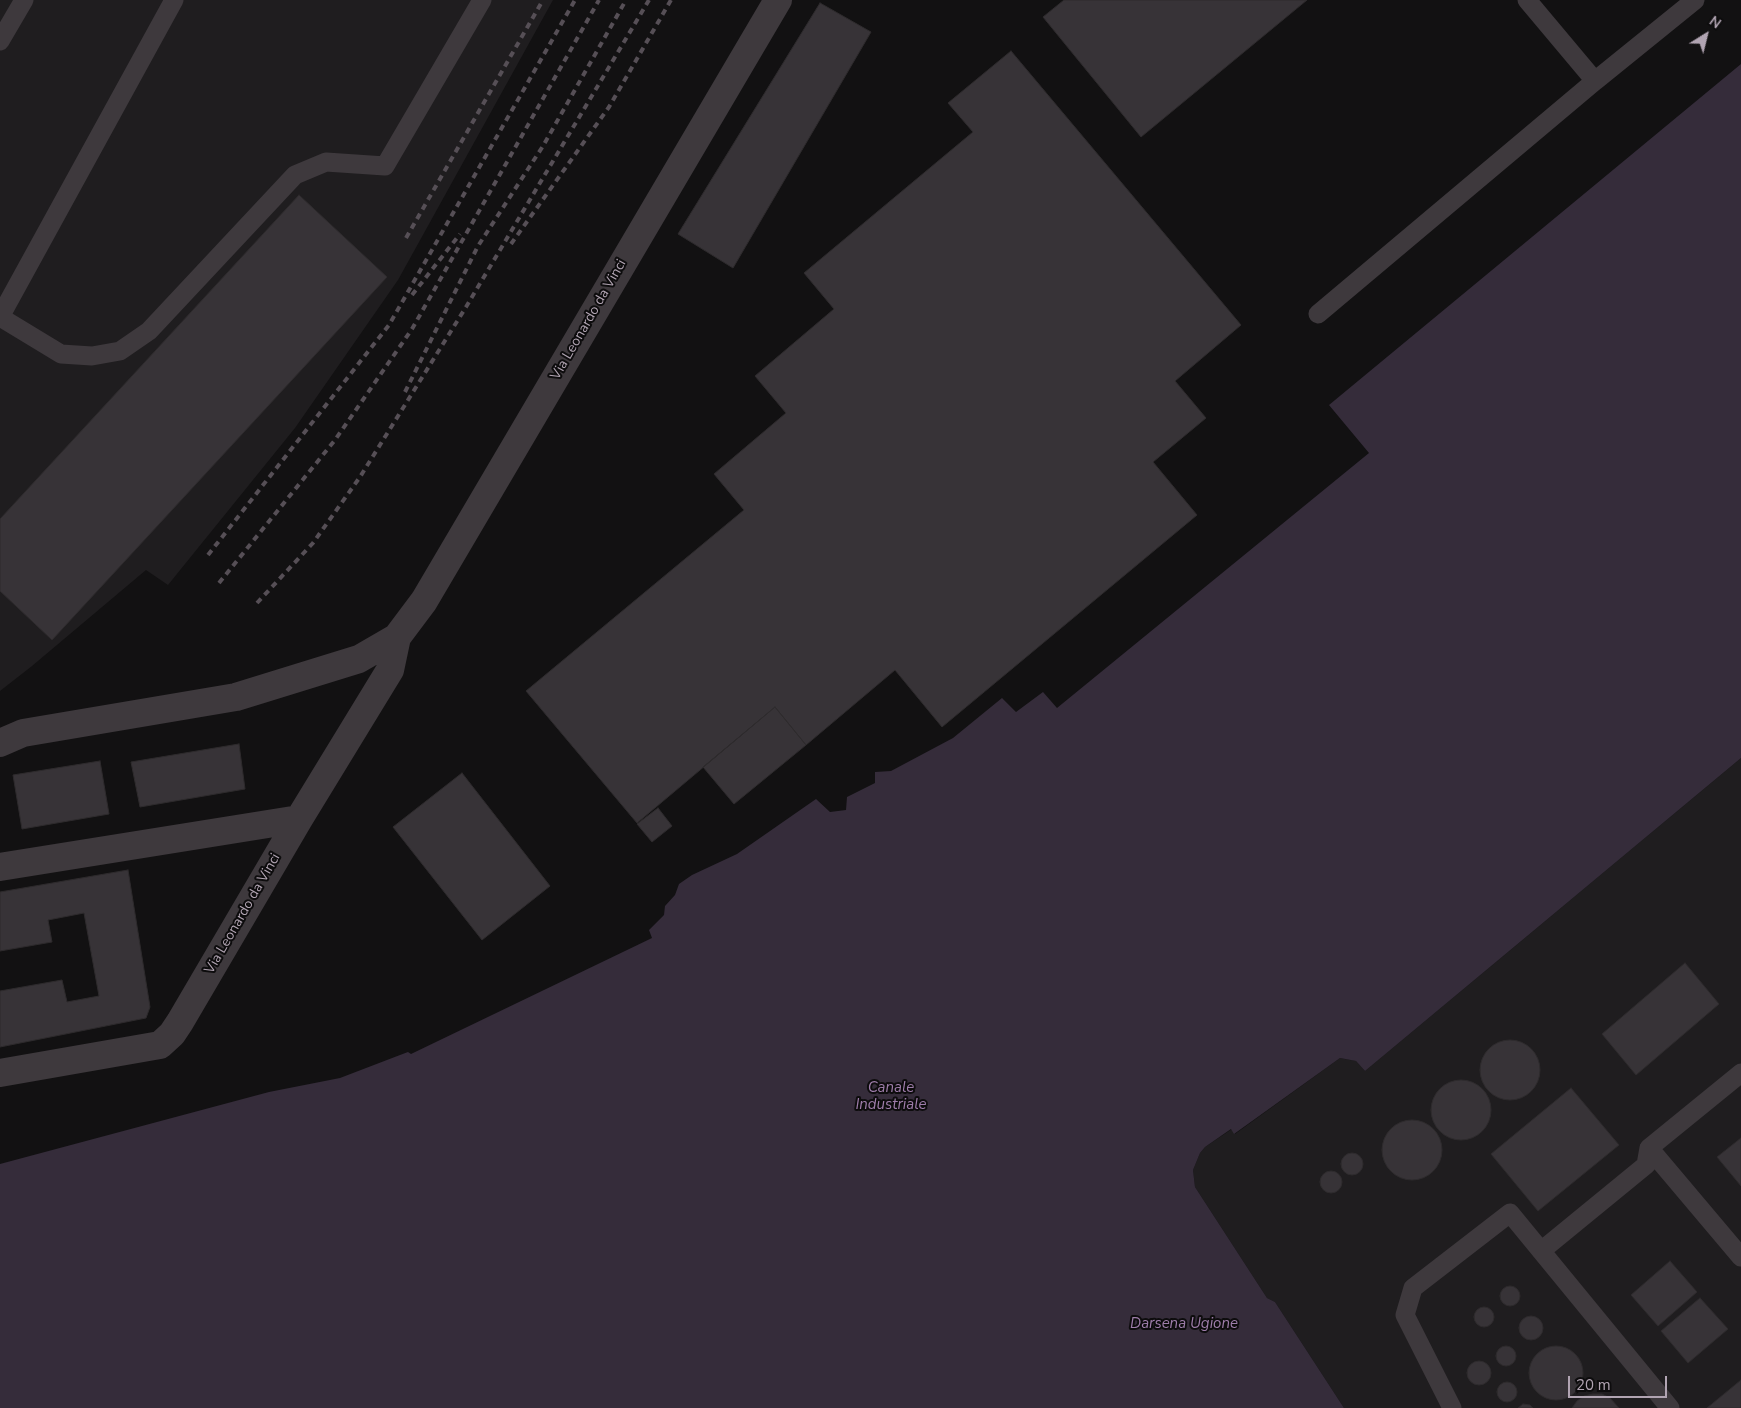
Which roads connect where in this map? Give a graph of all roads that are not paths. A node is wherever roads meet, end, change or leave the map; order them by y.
1 (24, 0) edge
2 (174, 0) edge
3 (482, 0) edge
4 (778, 0) edge
5 (1528, 0) edge
6 (1695, 0) edge
7 (0, 41) edge
8 (1595, 81) junction
9 (1318, 314) dead end
10 (0, 317) edge
11 (397, 638) junction
12 (0, 742) edge
13 (299, 819) junction
14 (0, 867) edge
15 (0, 1073) edge
16 (1741, 1073) edge
17 (1649, 1148) junction
18 (1541, 1251) junction
19 (1741, 1257) edge
20 (1452, 1408) edge
21 (1670, 1408) edge

1 - 7 lane
2 - 10 lane
3 - 10 lane
4 - 11 street, Via Leonardo da Vinci
5 - 8 lane
6 - 8 lane
8 - 9 lane
11 - 12 street, Via Leonardo da Vinci
11 - 13 street, Via Leonardo da Vinci
13 - 14 street
13 - 15 street, Via Leonardo da Vinci
16 - 17 lane
17 - 18 lane
17 - 19 lane
18 - 20 lane
18 - 21 lane

